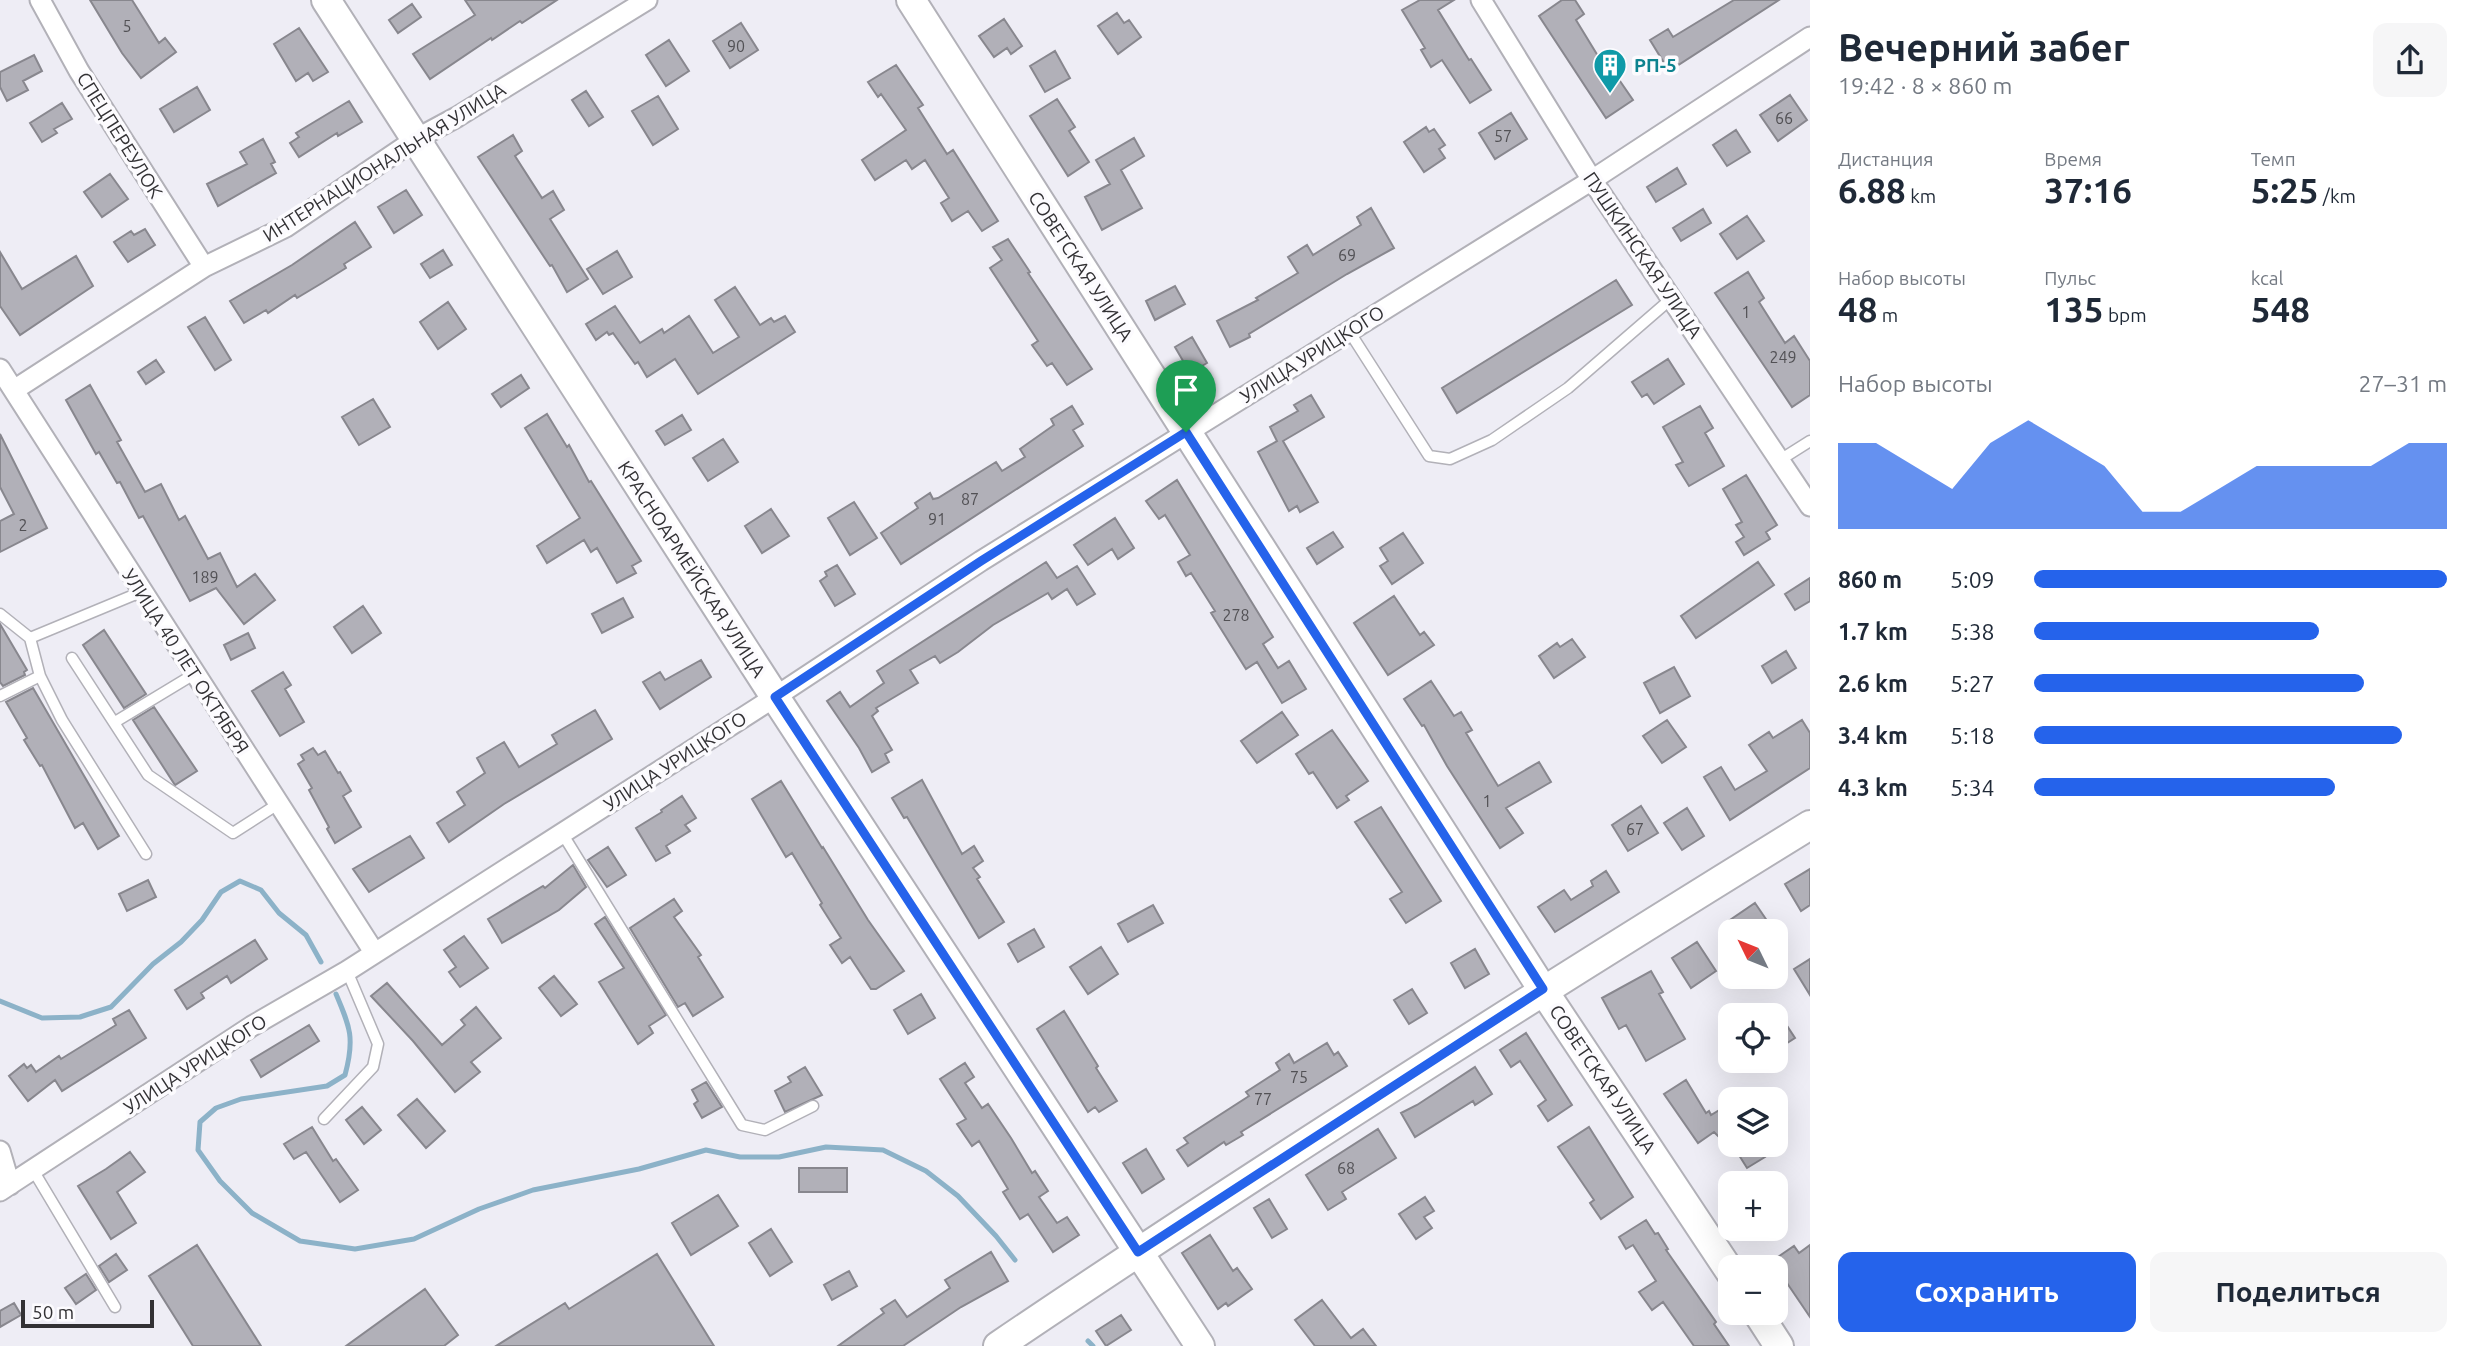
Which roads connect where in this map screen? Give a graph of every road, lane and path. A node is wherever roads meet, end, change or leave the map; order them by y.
1 (40, 0) edge
2 (326, 0) edge
3 (647, 0) edge
4 (911, 0) edge
5 (1481, 0) edge
6 (1810, 37) edge
7 (416, 139) junction
8 (1592, 180) junction
9 (204, 267) junction
10 (1672, 298) junction
11 (1349, 331) junction
12 (0, 369) edge
13 (14, 390) junction
14 (1186, 432) junction
15 (1810, 442) edge
16 (1780, 460) junction
17 (1810, 506) edge
18 (141, 592) junction
19 (0, 614) edge
20 (30, 638) junction
21 (72, 658) dead end
22 (196, 673) junction
23 (40, 676) junction
24 (0, 696) edge
25 (775, 697) junction
26 (115, 722) junction
27 (278, 804) junction
28 (1810, 825) edge
29 (562, 833) junction
30 (146, 853) dead end
31 (374, 952) junction
32 (347, 971) junction
33 (1543, 989) junction
34 (813, 1106) dead end
35 (324, 1119) dead end
36 (0, 1151) edge
37 (33, 1170) junction
38 (5, 1188) edge
39 (1138, 1252) junction
40 (1719, 1255) edge
41 (115, 1307) dead end
42 (1765, 1325) edge
43 (998, 1346) edge
44 (1200, 1346) edge
45 (1779, 1346) edge

1 - 9 street, СПЕЦПЕРЕУЛОК
2 - 7 street, КРАСНОАРМЕЙСКАЯ УЛИЦА
3 - 7 street, ИНТЕРНАЦИОНАЛЬНАЯ УЛИЦА
4 - 14 street, СОВЕТСКАЯ УЛИЦА
5 - 8 street, ПУШКИНСКАЯ УЛИЦА
6 - 8 street, УЛИЦА УРИЦКОГО
7 - 9 street, ИНТЕРНАЦИОНАЛЬНАЯ УЛИЦА
7 - 25 street, КРАСНОАРМЕЙСКАЯ УЛИЦА
8 - 10 street, ПУШКИНСКАЯ УЛИЦА
8 - 11 street, УЛИЦА УРИЦКОГО
9 - 13 street, ИНТЕРНАЦИОНАЛЬНАЯ УЛИЦА
10 - 11 lane
10 - 16 street, ПУШКИНСКАЯ УЛИЦА
11 - 14 street, УЛИЦА УРИЦКОГО
12 - 13 street, УЛИЦА 40 ЛЕТ ОКТЯБРЯ
13 - 18 street, УЛИЦА 40 ЛЕТ ОКТЯБРЯ
14 - 25 street, УЛИЦА УРИЦКОГО
14 - 33 street, СОВЕТСКАЯ УЛИЦА
15 - 16 lane
16 - 17 street, ПУШКИНСКАЯ УЛИЦА
18 - 20 lane
18 - 22 street, УЛИЦА 40 ЛЕТ ОКТЯБРЯ
19 - 20 lane
20 - 23 lane
21 - 26 lane
22 - 26 lane
22 - 27 street, УЛИЦА 40 ЛЕТ ОКТЯБРЯ
23 - 24 lane
23 - 30 lane
25 - 29 street, УЛИЦА УРИЦКОГО
25 - 39 street, КРАСНОАРМЕЙСКАЯ УЛИЦА
26 - 27 lane
27 - 31 street, УЛИЦА 40 ЛЕТ ОКТЯБРЯ
28 - 33 street
29 - 31 street, УЛИЦА УРИЦКОГО
29 - 34 lane
31 - 32 street, УЛИЦА УРИЦКОГО
32 - 35 lane
32 - 37 street, УЛИЦА УРИЦКОГО
33 - 39 street
33 - 40 street, СОВЕТСКАЯ УЛИЦА
36 - 38 street
37 - 38 street, УЛИЦА УРИЦКОГО
37 - 41 lane
39 - 43 street
39 - 44 street, КРАСНОАРМЕЙСКАЯ УЛИЦА
42 - 45 street

